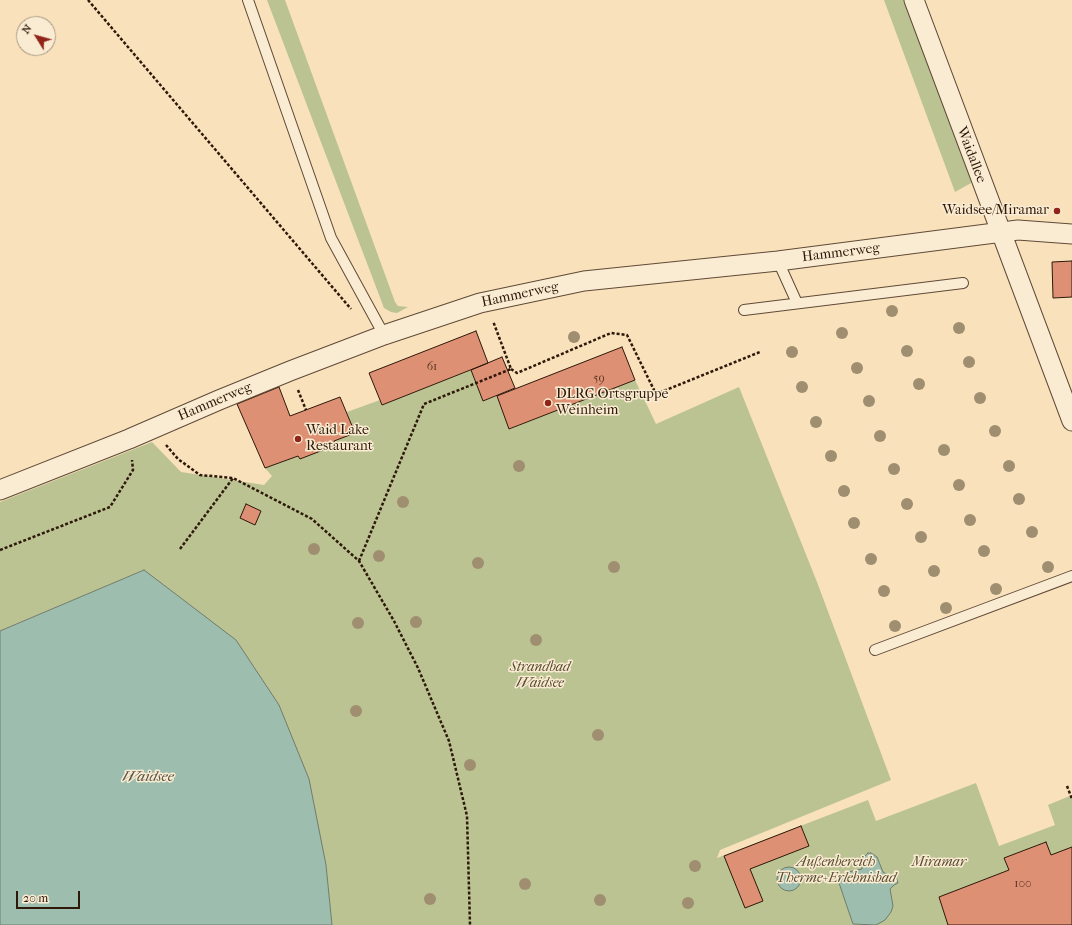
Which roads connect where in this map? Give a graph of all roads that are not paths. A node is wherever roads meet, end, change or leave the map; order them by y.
1 (248, 0) edge
2 (914, 0) edge
3 (1000, 233) junction
4 (1072, 234) edge
5 (778, 261) junction
6 (963, 283) dead end
7 (797, 304) junction
8 (744, 310) dead end
9 (384, 335) junction
10 (1072, 421) edge
11 (0, 490) edge
12 (1072, 576) edge
13 (875, 650) dead end

1 - 9 lane
2 - 3 street, Waidallee
3 - 4 street, Hammerweg
3 - 5 street, Hammerweg
3 - 10 street, Waidallee
5 - 7 lane
5 - 9 street, Hammerweg
6 - 7 lane
7 - 8 lane
9 - 11 street, Hammerweg
12 - 13 lane

